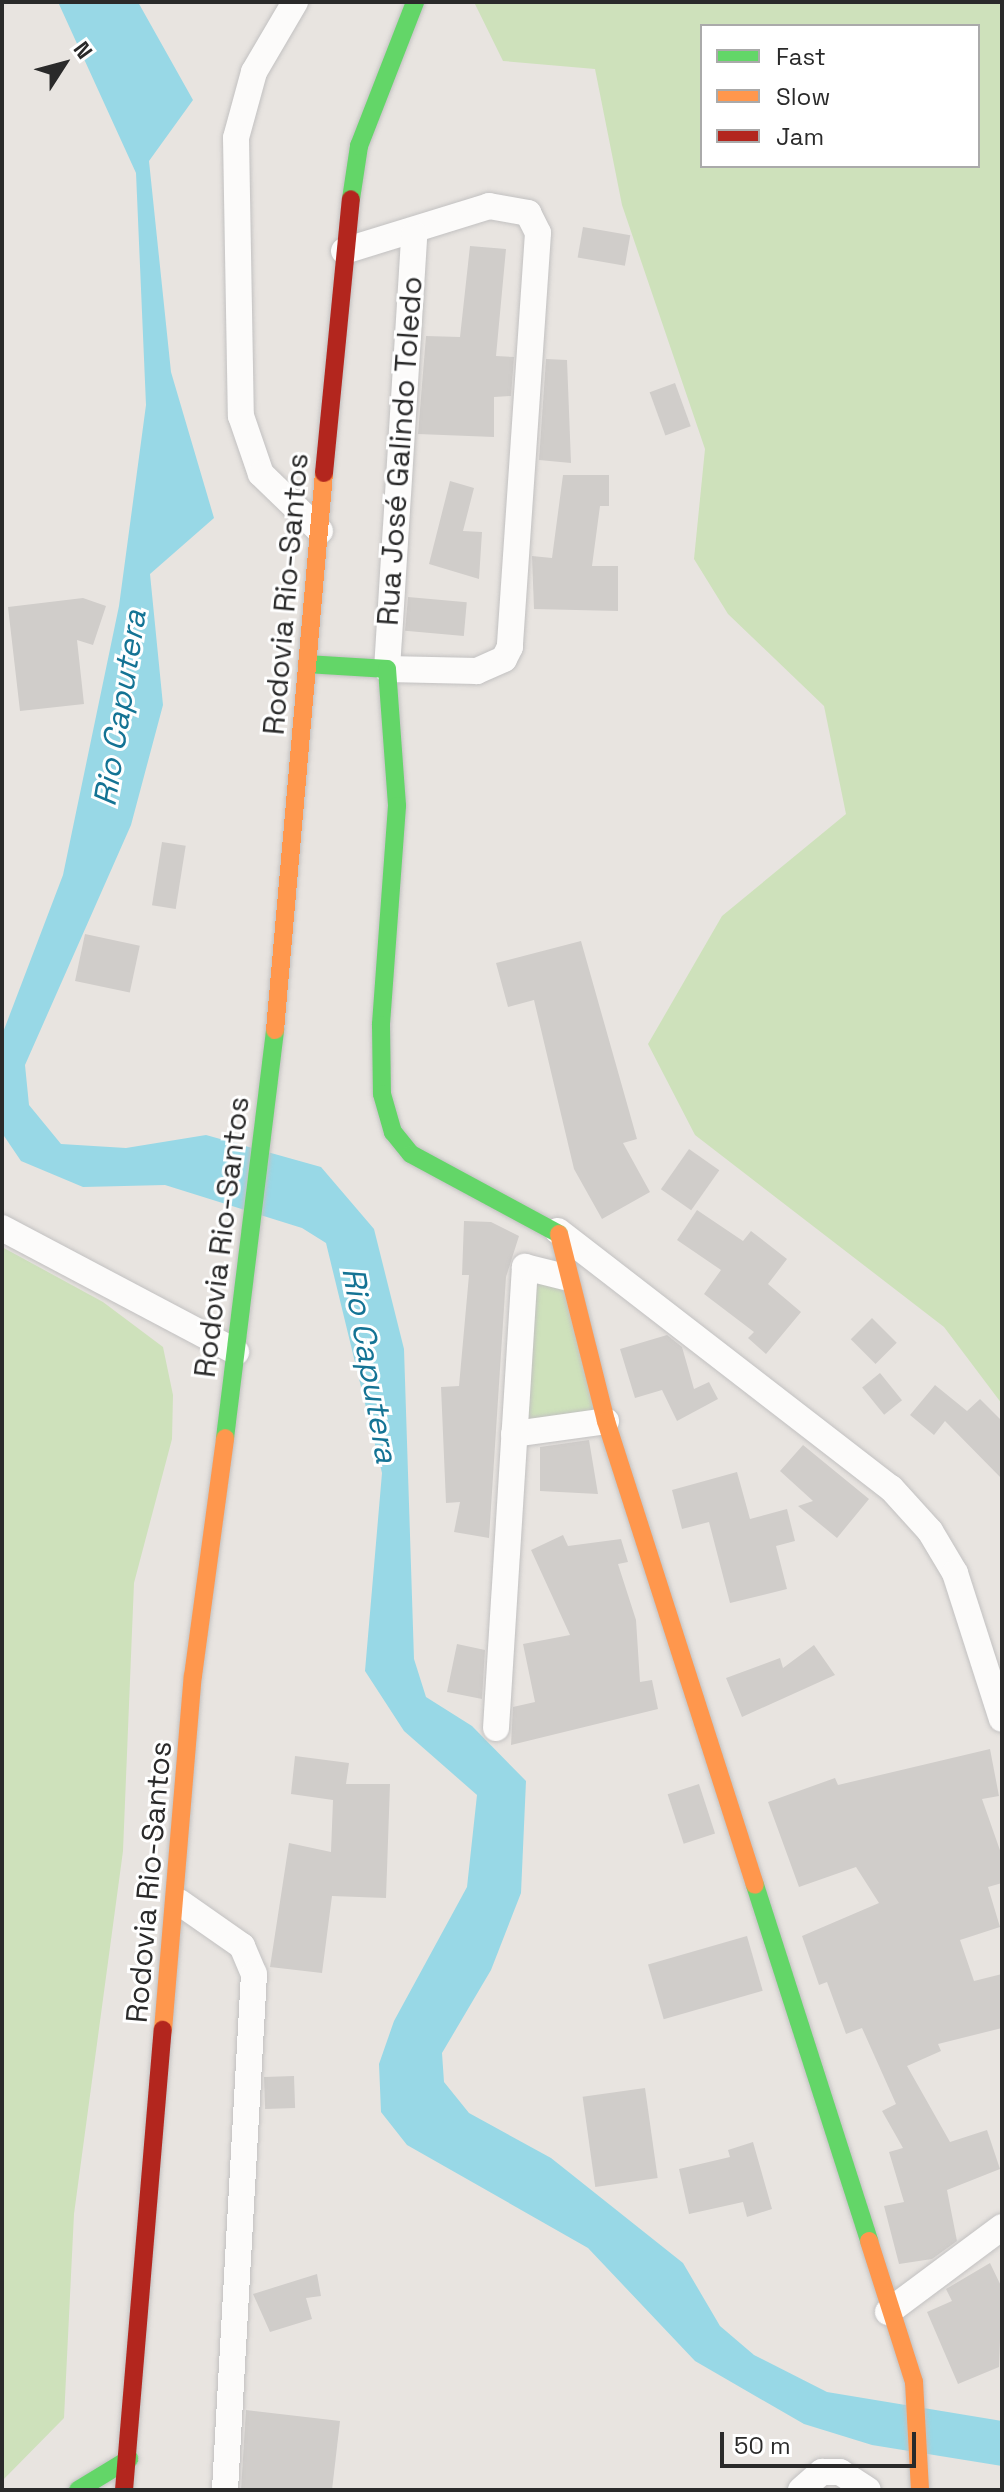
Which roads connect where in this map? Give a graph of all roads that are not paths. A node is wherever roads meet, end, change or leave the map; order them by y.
1 (295, 2) edge
2 (415, 2) edge
3 (414, 234) junction
4 (344, 251) junction
5 (320, 531) junction
6 (307, 664) junction
7 (387, 669) junction
8 (2, 1228) edge
9 (558, 1231) junction
10 (565, 1277) junction
11 (236, 1352) junction
12 (606, 1421) junction
13 (514, 1434) junction
14 (1002, 1719) edge
15 (496, 1728) dead end
16 (179, 1902) junction
17 (1002, 2227) edge
18 (888, 2312) junction
19 (129, 2459) junction
20 (78, 2490) edge
21 (124, 2490) edge
22 (225, 2490) edge
23 (801, 2490) edge
24 (868, 2490) edge
25 (920, 2490) edge

1 - 5 street
2 - 4 main road, Rodovia Rio-Santos
3 - 4 street
3 - 7 street, Rua José Galindo Toledo
3 - 7 street
4 - 5 main road, Rodovia Rio-Santos
5 - 6 main road, Rodovia Rio-Santos
6 - 7 main road
6 - 11 main road, Rodovia Rio-Santos
7 - 9 main road
8 - 11 street
9 - 10 main road
9 - 14 street
10 - 12 main road
10 - 13 street
11 - 16 main road, Rodovia Rio-Santos
12 - 13 street
12 - 18 main road
13 - 15 street
16 - 19 main road, Rodovia Rio-Santos
16 - 22 street
17 - 18 street
18 - 25 main road
19 - 20 main road
19 - 21 main road, Rodovia Rio-Santos
23 - 24 street

